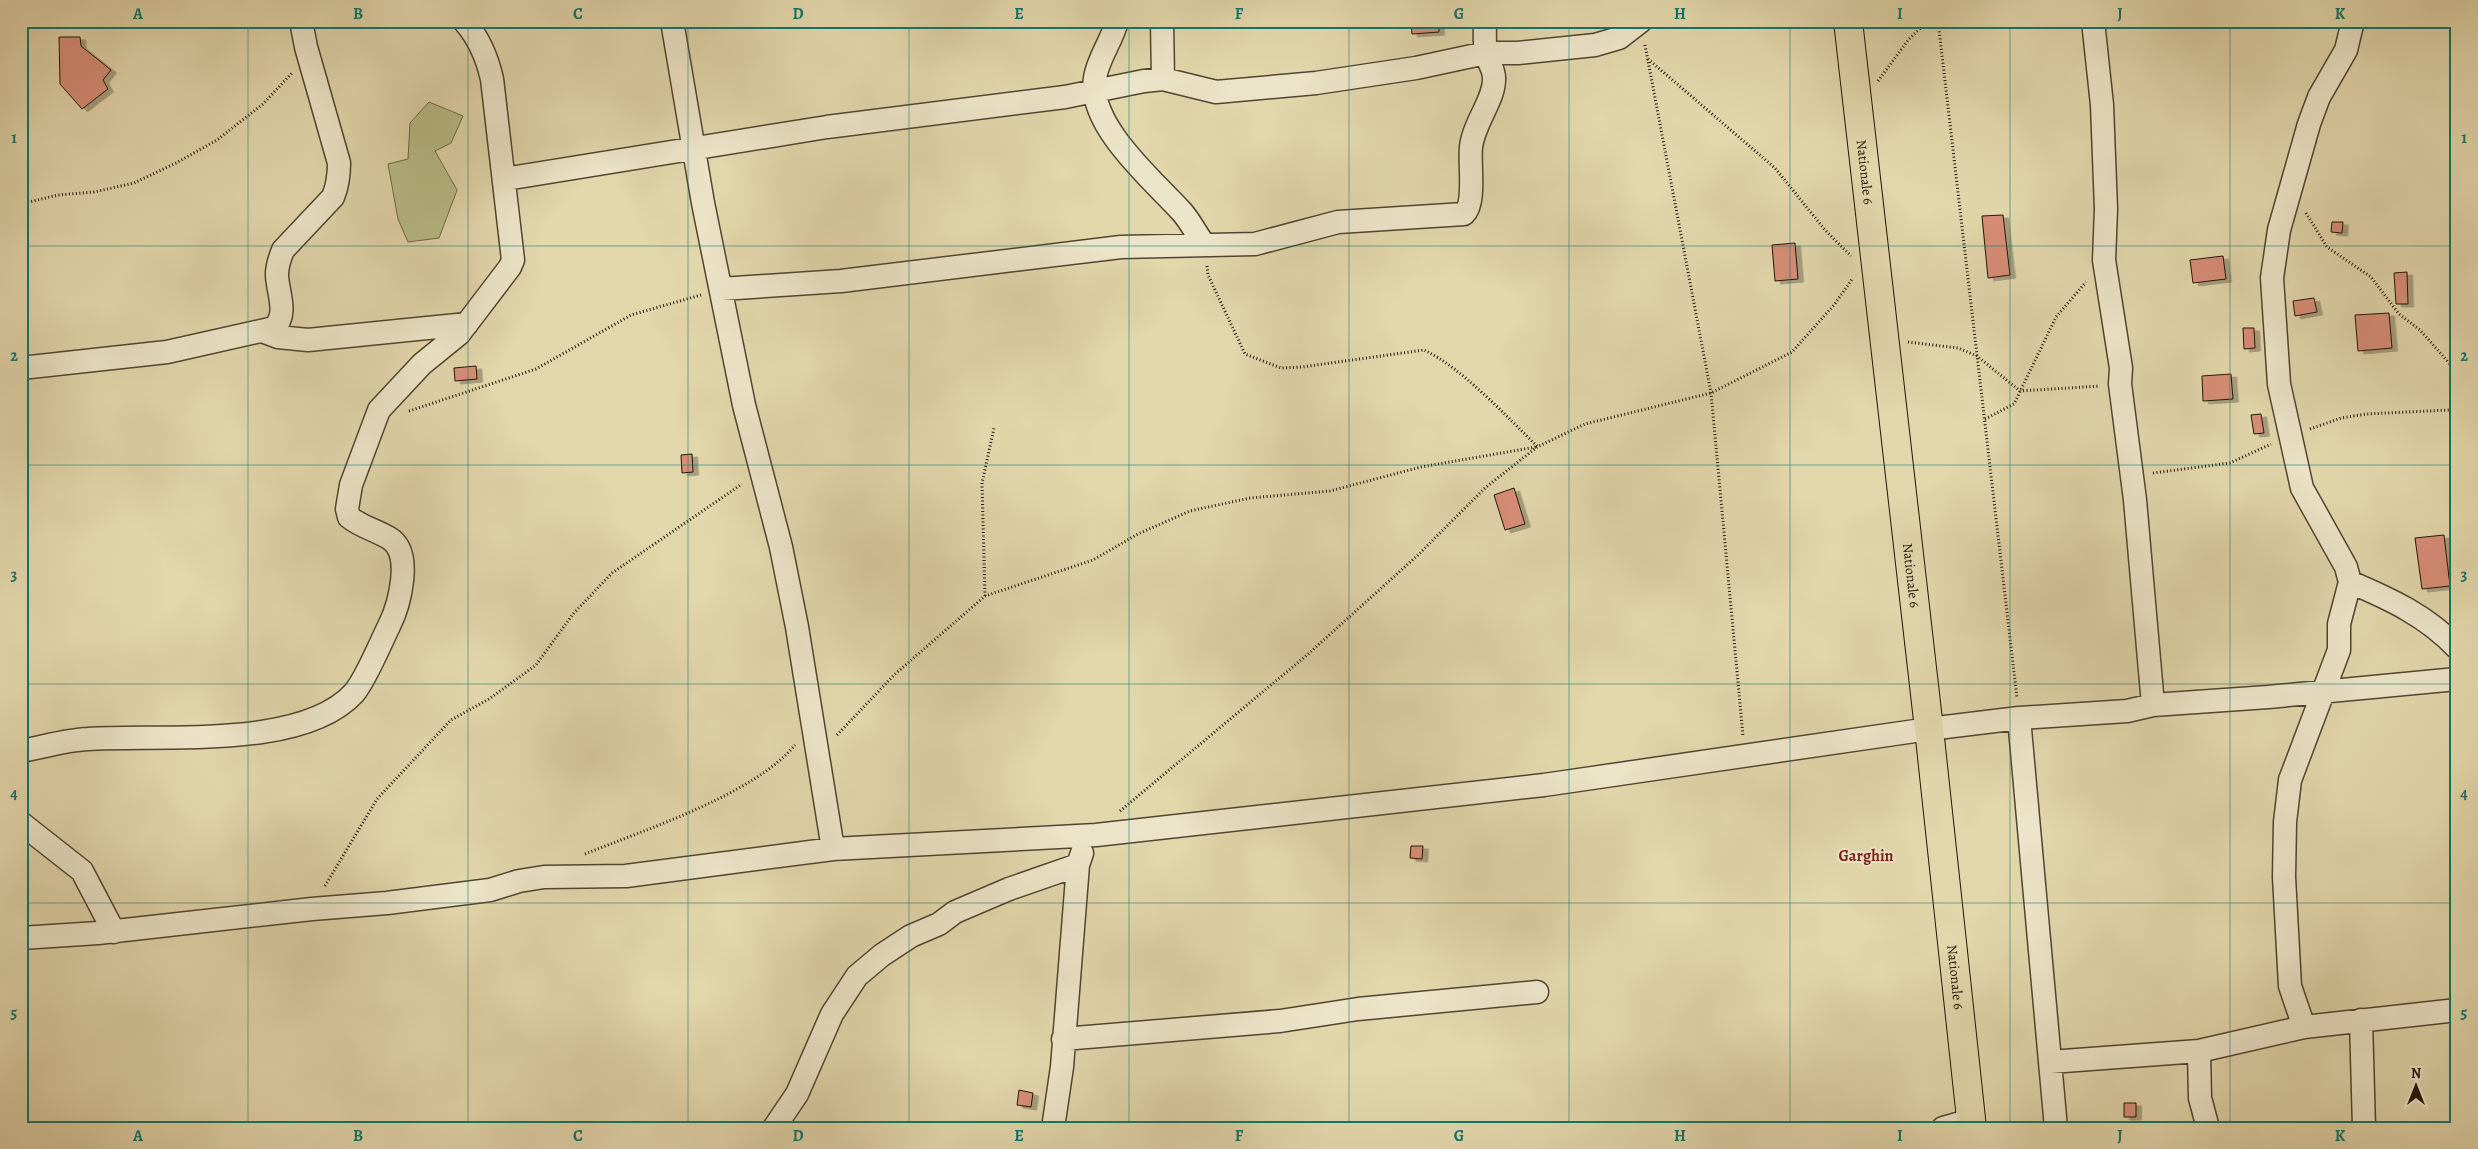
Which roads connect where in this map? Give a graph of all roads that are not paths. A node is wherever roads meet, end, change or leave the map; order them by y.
1 (301, 21) edge
2 (464, 21) edge
3 (1118, 21) edge
4 (1162, 21) edge
5 (1485, 21) edge
6 (1848, 21) edge
7 (2093, 21) edge
8 (2353, 21) edge
9 (1641, 22) edge
10 (675, 23) edge
11 (1486, 53) junction
12 (1163, 79) junction
13 (1095, 92) junction
14 (693, 147) junction
15 (505, 179) junction
16 (1203, 243) junction
17 (721, 289) junction
18 (467, 324) junction
19 (262, 331) junction
20 (21, 368) edge
21 (2350, 582) junction
22 (2457, 648) edge
23 (2457, 679) edge
24 (2325, 691) junction
25 (2153, 705) junction
26 (2019, 718) junction
27 (1929, 729) junction
28 (21, 751) edge
29 (21, 822) edge
30 (1096, 835) junction
31 (833, 849) junction
32 (1078, 865) junction
33 (114, 932) junction
34 (21, 938) edge
35 (1537, 992) dead end
36 (2457, 1010) edge
37 (2361, 1020) junction
38 (2304, 1027) junction
39 (1063, 1039) junction
40 (2199, 1051) junction
41 (2050, 1062) junction
42 (1971, 1124) edge
43 (774, 1128) edge
44 (1053, 1128) edge
45 (1943, 1128) edge
46 (2056, 1128) edge
47 (2208, 1128) edge
48 (2364, 1128) edge

1 - 19 street
2 - 15 street
3 - 13 street
4 - 12 street
5 - 11 street
6 - 27 main road, Nationale 6
7 - 25 street
8 - 21 street
9 - 11 street
10 - 14 street
11 - 12 street
11 - 16 street
12 - 13 street
13 - 14 street
13 - 16 street
14 - 15 street
14 - 17 street
15 - 18 street
16 - 17 street
17 - 31 street
18 - 19 street
18 - 28 street
19 - 20 street
21 - 22 street
21 - 24 street
23 - 24 street
24 - 25 street
24 - 38 street
25 - 26 street
26 - 27 street
26 - 41 street
27 - 30 street
27 - 42 main road, Nationale 6
29 - 33 street
30 - 31 street
30 - 32 street
31 - 33 street
32 - 39 street
32 - 43 street
33 - 34 street
35 - 39 street
36 - 37 street
37 - 38 street
37 - 48 street
38 - 40 street
39 - 44 street
40 - 41 street
40 - 47 street
41 - 46 street
42 - 45 street

